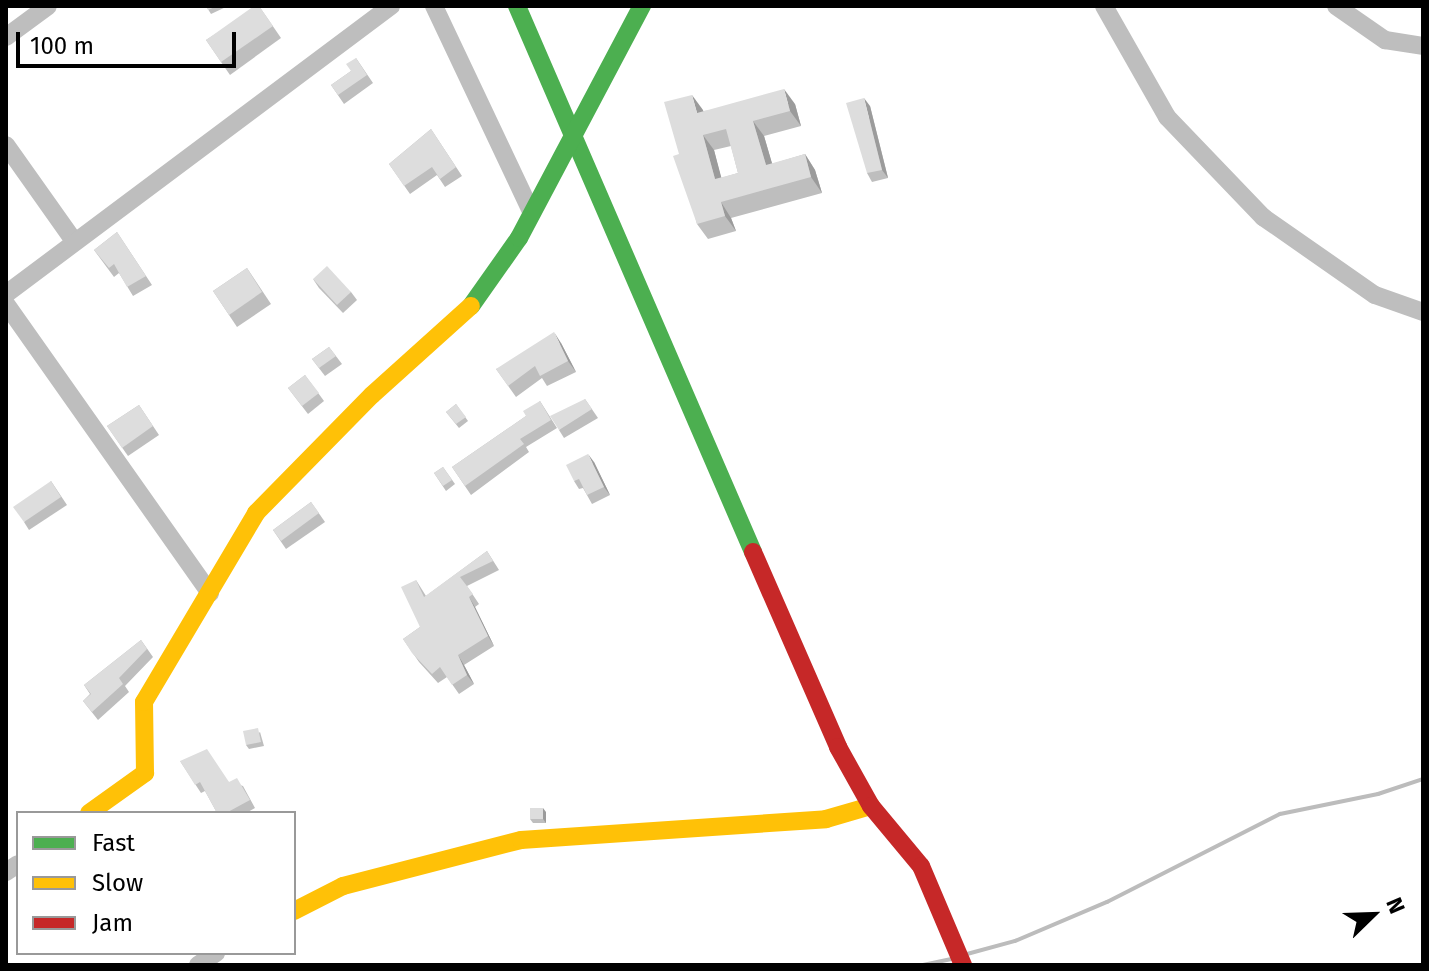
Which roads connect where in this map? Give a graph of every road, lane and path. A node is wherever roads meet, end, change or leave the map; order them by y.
1 (48, 6) edge
2 (391, 6) edge
3 (434, 6) edge
4 (517, 6) edge
5 (642, 6) edge
6 (1104, 6) edge
7 (1336, 6) edge
8 (6, 37) edge
9 (1423, 46) edge
10 (576, 138) junction
11 (6, 145) edge
12 (532, 213) junction
13 (74, 241) junction
14 (6, 294) edge
15 (6, 304) edge
16 (1423, 312) edge
17 (210, 593) junction
18 (871, 806) junction
19 (92, 811) edge
20 (296, 910) edge
21 (963, 965) edge

1 - 8 street
2 - 13 street
3 - 12 street
4 - 10 street
5 - 10 street
6 - 16 street
7 - 9 street
10 - 12 street
10 - 18 street
11 - 13 street
12 - 17 street
13 - 14 street
15 - 17 street
17 - 19 street
18 - 20 street
18 - 21 street

